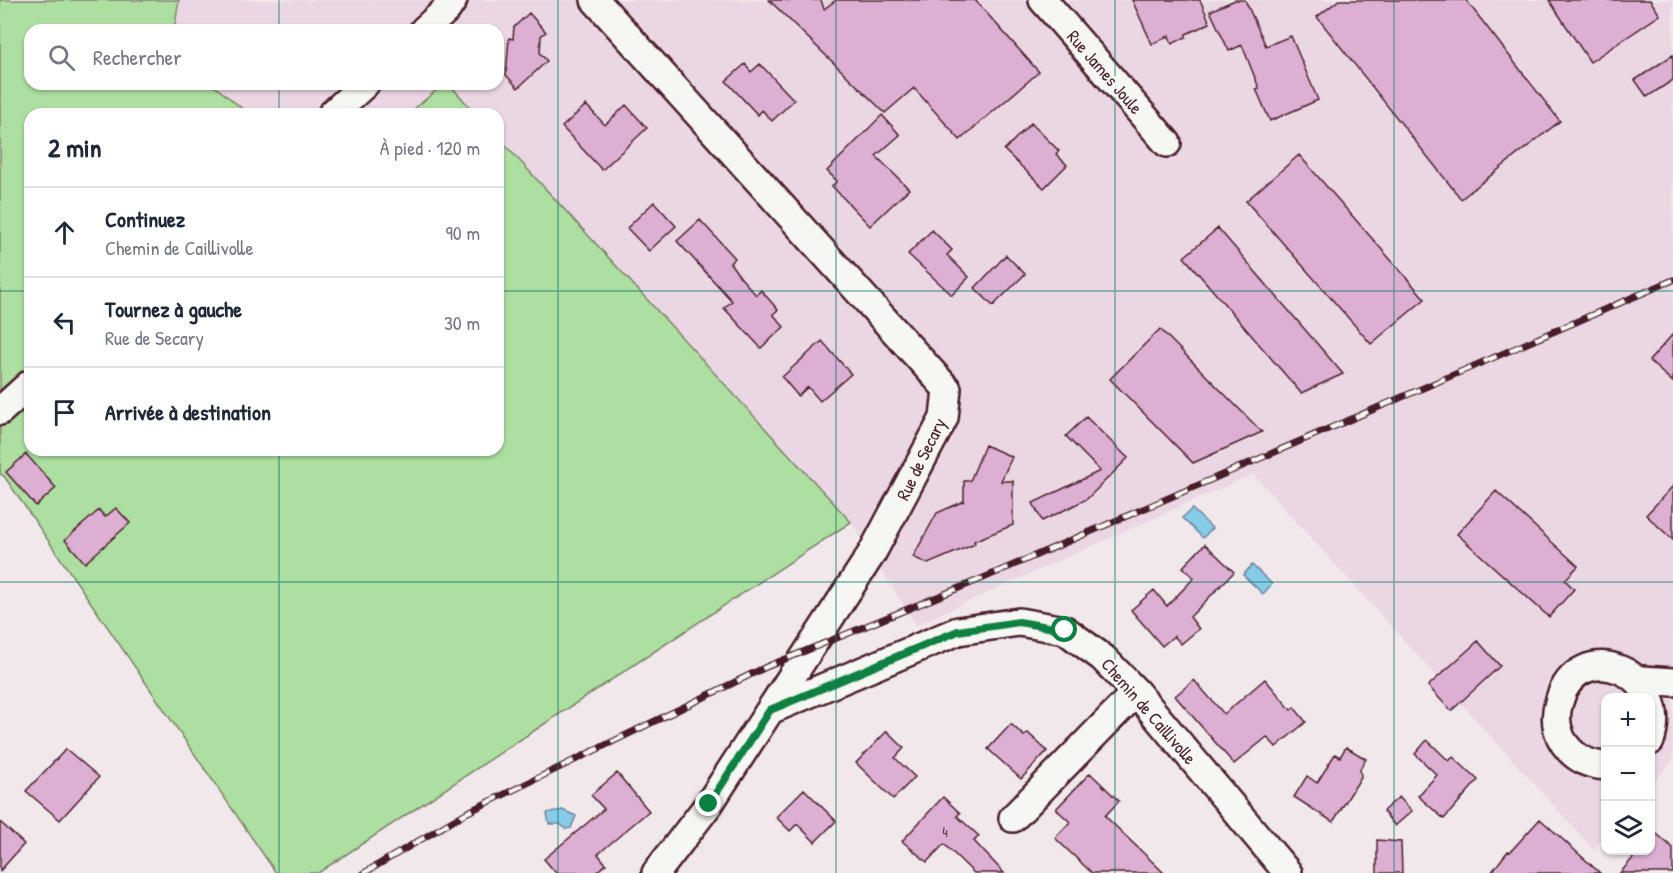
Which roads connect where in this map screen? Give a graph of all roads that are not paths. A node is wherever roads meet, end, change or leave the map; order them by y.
1 (453, 0) edge
2 (595, 0) edge
3 (1043, 0) edge
4 (431, 24) edge
5 (358, 90) edge
6 (339, 108) edge
7 (1167, 143) dead end
8 (24, 389) edge
9 (0, 411) edge
10 (1642, 680) junction
11 (1673, 682) edge
12 (1136, 692) junction
13 (1650, 693) edge
14 (1655, 700) edge
15 (770, 710) junction
16 (1673, 721) edge
17 (1655, 730) edge
18 (1655, 737) edge
19 (1601, 765) edge
20 (1013, 818) dead end
21 (656, 873) edge
22 (1288, 873) edge

1 - 4 street
2 - 15 street, Rue de Secary
3 - 7 street, Rue James Joule
5 - 6 street
8 - 9 street
10 - 11 street
10 - 13 street
10 - 19 street
12 - 15 street, Chemin de Caillivolle
12 - 20 street
12 - 22 street, Chemin de Caillivolle
14 - 17 street
15 - 21 street, Rue de Secary
16 - 18 street

